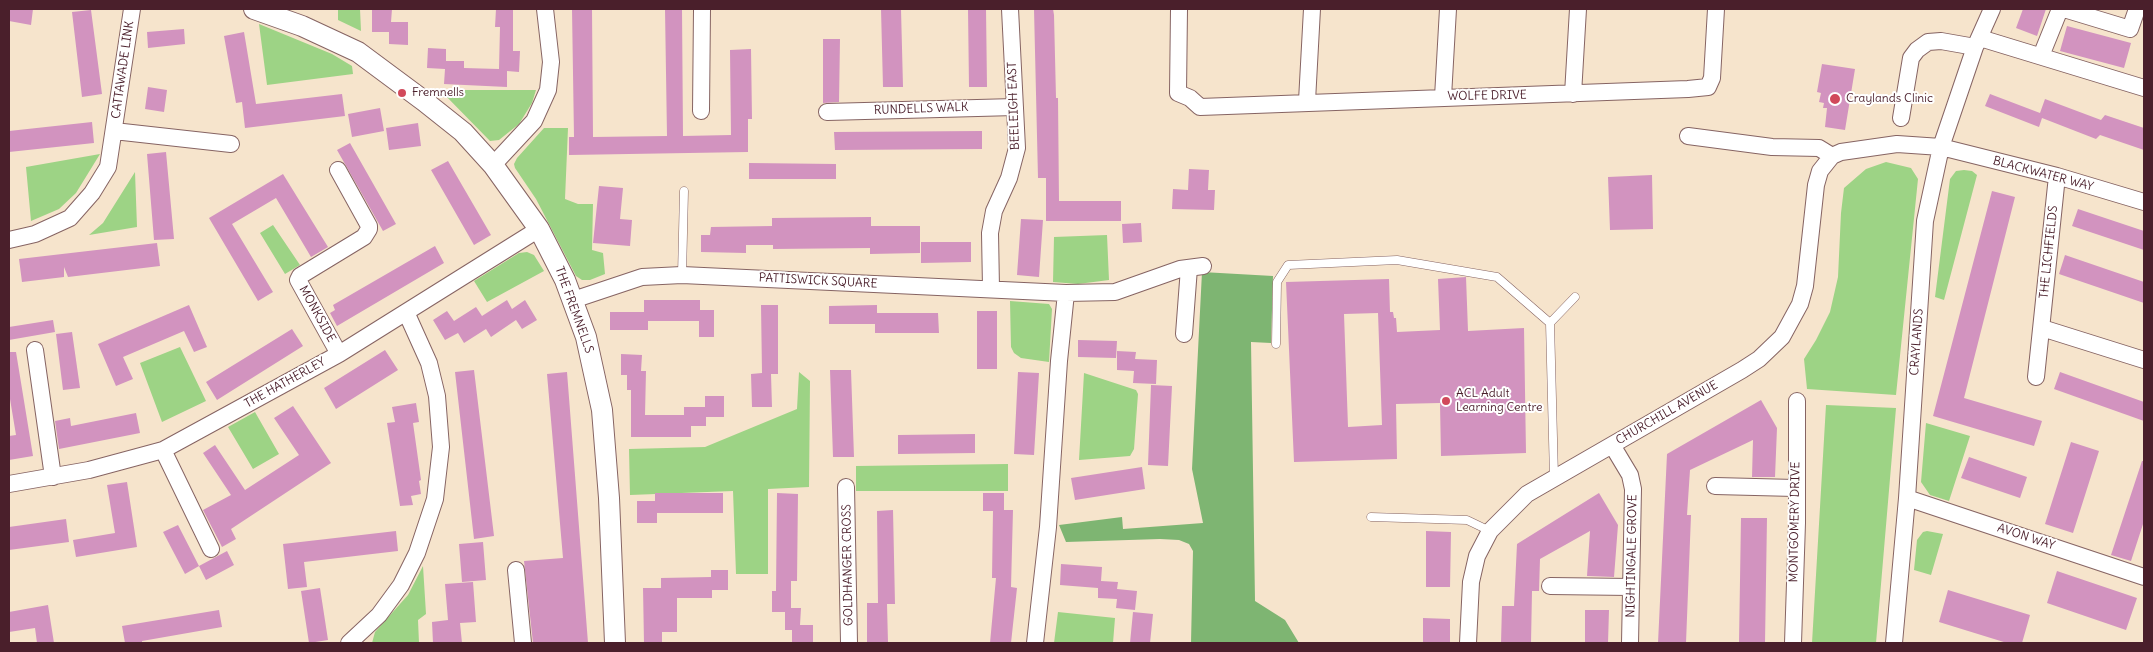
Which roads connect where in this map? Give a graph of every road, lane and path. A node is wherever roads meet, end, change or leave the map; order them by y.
1 (132, 9) edge
2 (254, 9) edge
3 (545, 9) edge
4 (702, 9) edge
5 (1010, 9) edge
6 (1179, 9) edge
7 (1312, 9) edge
8 (1448, 9) edge
9 (1578, 9) edge
10 (1716, 9) edge
11 (1992, 9) edge
12 (2062, 9) edge
13 (2138, 9) edge
14 (1978, 42) junction
15 (2041, 56) junction
16 (2144, 88) edge
17 (1573, 94) junction
18 (1444, 97) junction
19 (1307, 101) junction
20 (1015, 107) junction
21 (701, 111) dead end
22 (827, 112) dead end
23 (1901, 118) dead end
24 (114, 131) junction
25 (1688, 136) dead end
26 (231, 144) dead end
27 (1941, 147) junction
28 (1832, 156) junction
29 (494, 165) junction
30 (338, 170) dead end
31 (2057, 176) junction
32 (684, 191) dead end
33 (2144, 202) edge
34 (539, 229) junction
35 (9, 240) edge
36 (682, 275) junction
37 (991, 288) junction
38 (1066, 293) junction
39 (1575, 297) dead end
40 (573, 300) junction
41 (406, 312) junction
42 (1550, 323) junction
43 (2042, 328) junction
44 (1184, 334) dead end
45 (1276, 344) dead end
46 (35, 350) dead end
47 (339, 354) junction
48 (2144, 360) edge
49 (2036, 377) dead end
50 (1797, 402) dead end
51 (1612, 445) junction
52 (163, 450) junction
53 (53, 476) junction
54 (1554, 478) junction
55 (9, 484) edge
56 (1715, 486) dead end
57 (846, 487) dead end
58 (1796, 488) junction
59 (1907, 498) junction
60 (1371, 517) dead end
61 (1490, 531) junction
62 (211, 549) dead end
63 (516, 570) dead end
64 (2144, 577) edge
65 (1550, 586) dead end
66 (1631, 586) junction
67 (349, 643) edge
68 (523, 643) edge
69 (615, 643) edge
70 (849, 643) edge
71 (1035, 643) edge
72 (1468, 643) edge
73 (1630, 643) edge
74 (1793, 643) edge
75 (1894, 643) edge

1 - 24 street, CATTAWADE LINK
2 - 29 street, THE FREMNELLS
3 - 29 street
4 - 21 street
5 - 20 street, BEELEIGH EAST
6 - 19 street, WOLFE DRIVE
7 - 19 street
8 - 18 street
9 - 17 street
10 - 17 street, WOLFE DRIVE
11 - 14 street, CRAYLANDS
12 - 13 street
12 - 15 street
14 - 15 street
14 - 23 street
14 - 27 street, CRAYLANDS
15 - 16 street
17 - 18 street, WOLFE DRIVE
18 - 19 street, WOLFE DRIVE
20 - 22 street, RUNDELLS WALK
20 - 37 street, BEELEIGH EAST
24 - 26 street, CATTAWADE LINK
24 - 35 street, CATTAWADE LINK
25 - 28 street
27 - 28 street, BLACKWATER WAY
27 - 31 street, BLACKWATER WAY
27 - 59 street, CRAYLANDS
28 - 51 street, CHURCHILL AVENUE
29 - 34 street, THE FREMNELLS
30 - 47 street, MONKSIDE
31 - 33 street, BLACKWATER WAY
31 - 43 street, THE LICHFIELDS
32 - 36 lane
34 - 40 street, THE FREMNELLS
34 - 41 street, THE HATHERLEY
36 - 37 street, PATTISWICK SQUARE
36 - 40 street, PATTISWICK SQUARE
37 - 38 street, PATTISWICK SQUARE
38 - 44 street, PATTISWICK SQUARE
38 - 71 street
39 - 42 lane
40 - 69 street, THE FREMNELLS
41 - 47 street, THE HATHERLEY
41 - 67 street
42 - 45 lane
42 - 54 lane
43 - 48 street
43 - 49 street, THE LICHFIELDS
46 - 53 street
47 - 52 street, THE HATHERLEY
50 - 58 street, MONTGOMERY DRIVE
51 - 54 street, CHURCHILL AVENUE
51 - 66 street, NIGHTINGALE GROVE
52 - 53 street, THE HATHERLEY
52 - 62 street
53 - 55 street, THE HATHERLEY
54 - 61 street, CHURCHILL AVENUE
56 - 58 street
57 - 70 street, GOLDHANGER CROSS
58 - 74 street, MONTGOMERY DRIVE
59 - 64 street, AVON WAY
59 - 75 street, CRAYLANDS
60 - 61 lane
61 - 72 street, CHURCHILL AVENUE
63 - 68 street
65 - 66 street
66 - 73 street, NIGHTINGALE GROVE

